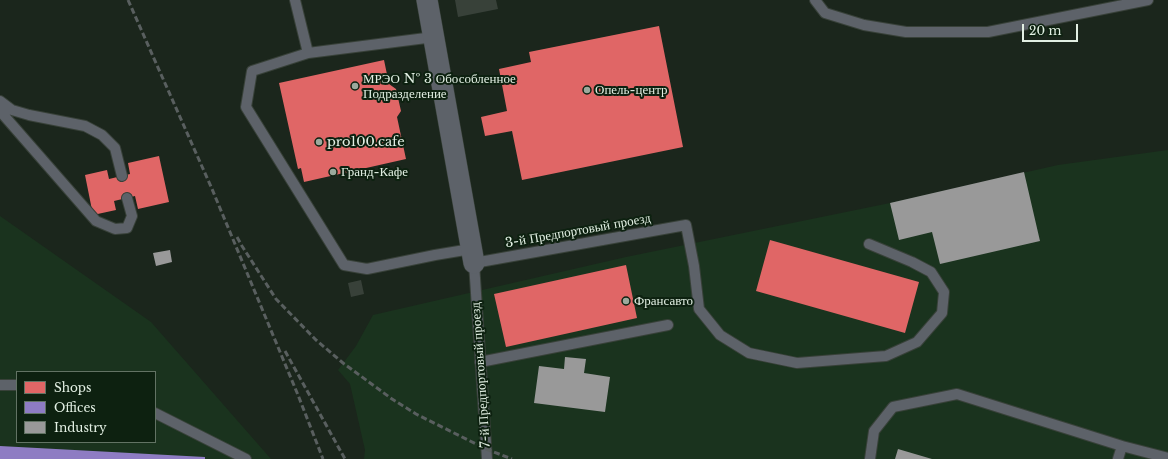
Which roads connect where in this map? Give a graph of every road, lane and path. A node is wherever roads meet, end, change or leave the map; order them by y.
1 (294, 0) edge
2 (427, 0) edge
3 (815, 0) edge
4 (1148, 0) edge
5 (434, 37) junction
6 (308, 53) junction
7 (0, 101) edge
8 (0, 110) edge
9 (122, 176) dead end
10 (127, 198) dead end
11 (869, 244) dead end
12 (472, 256) junction
13 (668, 325) dead end
14 (480, 362) junction
15 (0, 384) edge
16 (16, 385) edge
17 (156, 414) edge
18 (1122, 446) junction
19 (1168, 458) edge
20 (246, 459) edge
21 (487, 459) edge
22 (870, 459) edge
23 (1118, 459) edge

1 - 6 lane
2 - 5 street
3 - 4 lane
5 - 6 lane
5 - 12 street
6 - 12 lane, 3-й Предпортовый проезд
7 - 9 lane
8 - 10 lane
11 - 12 lane, 3-й Предпортовый проезд
12 - 14 lane, 7-й Предпортовый проезд
13 - 14 lane
14 - 21 lane, 7-й Предпортовый проезд
15 - 16 lane
17 - 20 lane
18 - 19 lane
18 - 22 lane
18 - 23 lane

